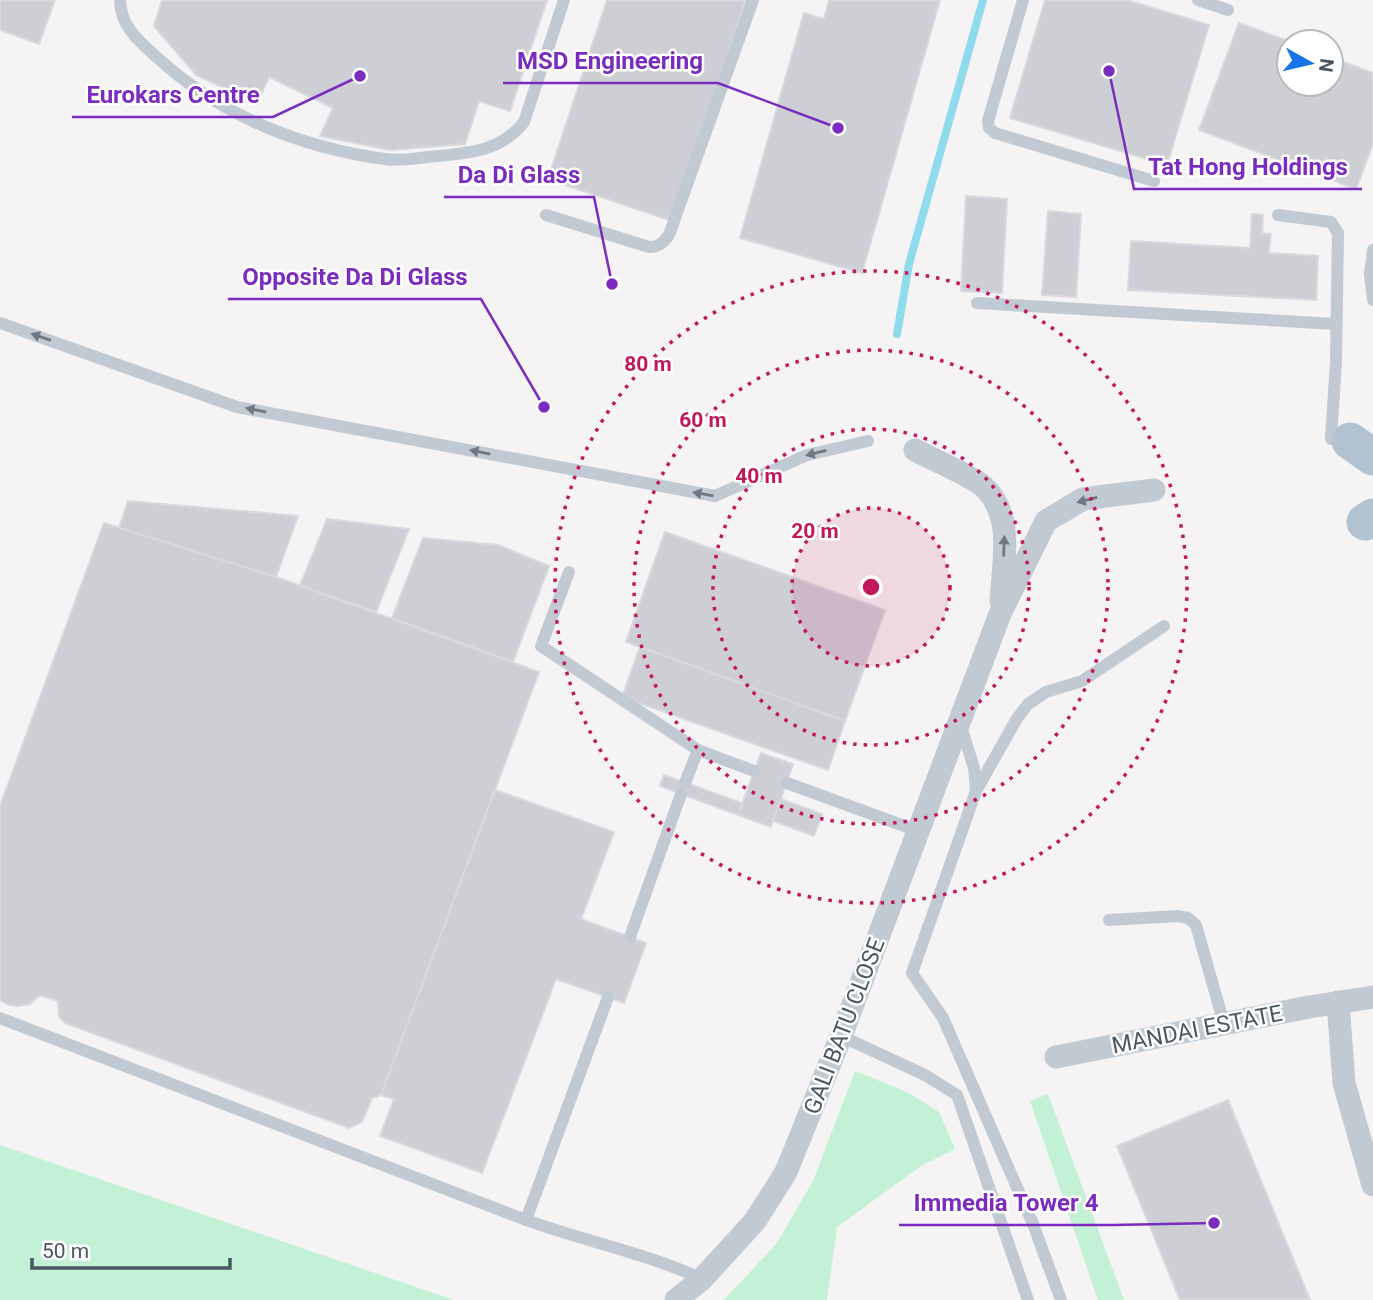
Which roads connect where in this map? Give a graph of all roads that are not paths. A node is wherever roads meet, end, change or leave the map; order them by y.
1 (120, 0) edge
2 (564, 0) edge
3 (753, 0) edge
4 (1023, 0) edge
5 (1198, 0) edge
6 (1228, 10) dead end
7 (1154, 181) dead end
8 (546, 215) dead end
9 (1278, 215) dead end
10 (1373, 250) edge
11 (1373, 300) edge
12 (977, 303) dead end
13 (0, 323) edge
14 (1336, 324) junction
15 (868, 442) dead end
16 (1351, 445) edge
17 (915, 450) dead end
18 (1154, 490) dead end
19 (569, 572) dead end
20 (1000, 614) junction
21 (1164, 626) dead end
22 (959, 719) junction
23 (698, 750) junction
24 (754, 771) dead end
25 (787, 783) dead end
26 (976, 791) junction
27 (918, 831) junction
28 (1110, 920) dead end
29 (630, 937) dead end
30 (608, 997) dead end
31 (1373, 998) edge
32 (1338, 1002) junction
33 (0, 1018) edge
34 (1224, 1024) junction
35 (841, 1036) junction
36 (1056, 1057) dead end
37 (1373, 1185) edge
38 (526, 1220) junction
39 (702, 1279) junction
40 (676, 1300) edge
41 (1028, 1300) edge
42 (1061, 1300) edge

1 - 2 lane
3 - 8 lane
4 - 7 lane
5 - 6 lane
9 - 14 lane
10 - 11 lane
12 - 14 lane
15 -> 13 lane
14 - 16 lane
20 -> 17 street, GALI BATU CLOSE
18 -> 20 street, GALI BATU CLOSE
19 - 23 lane
20 - 22 street, GALI BATU CLOSE
21 - 26 lane
22 - 26 lane, GALI BATU CLOSE
22 - 27 street, GALI BATU CLOSE
23 - 24 lane
23 - 29 lane
25 - 27 lane
26 - 42 lane, GALI BATU CLOSE
27 - 35 street, GALI BATU CLOSE
28 - 34 lane
30 - 38 lane
31 - 32 street, MANDAI ESTATE
32 - 34 street, MANDAI ESTATE
32 - 37 street
33 - 38 lane
34 - 36 street, MANDAI ESTATE
35 - 39 street, GALI BATU CLOSE
35 - 41 lane
38 - 39 lane
39 - 40 street, GALI BATU CLOSE

